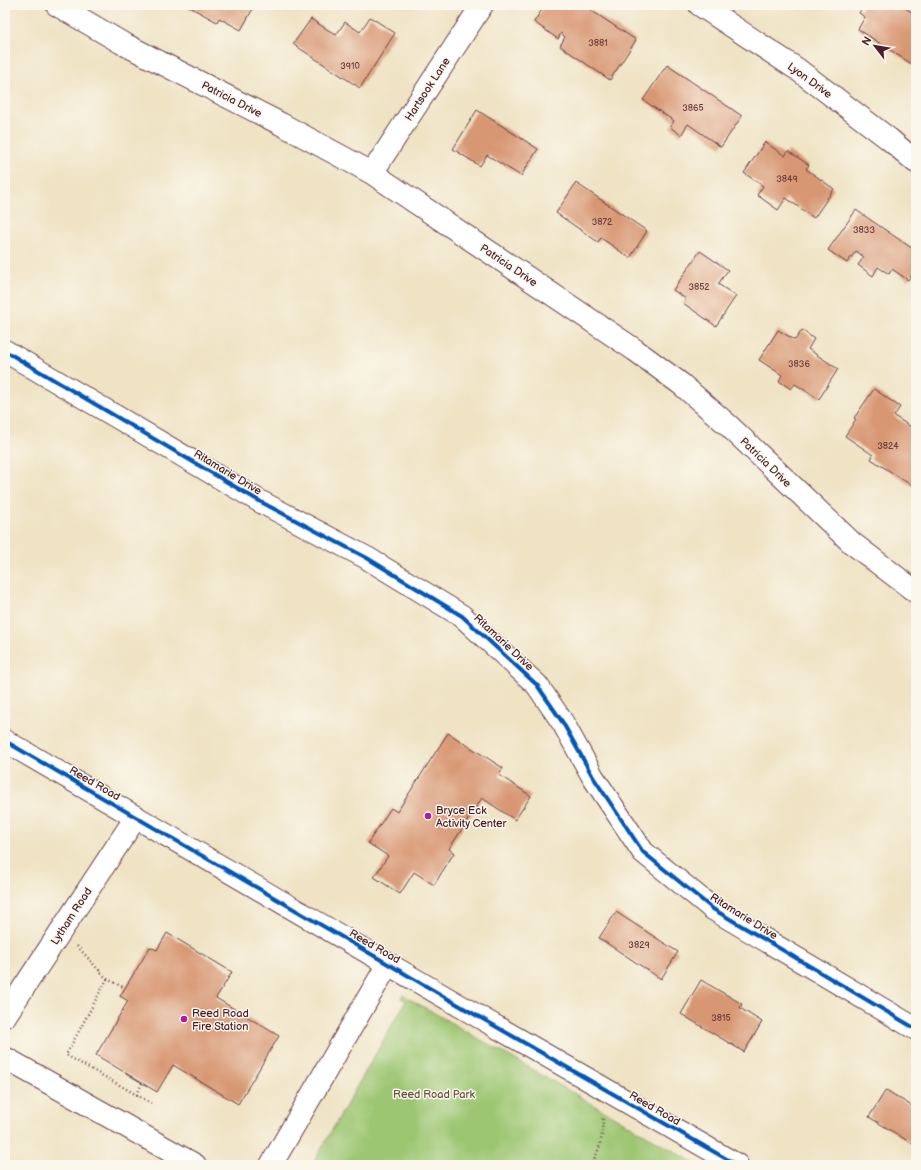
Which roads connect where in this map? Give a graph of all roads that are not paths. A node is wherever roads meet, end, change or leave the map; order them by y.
1 (57, 5) edge
2 (482, 5) edge
3 (700, 5) edge
4 (916, 162) edge
5 (372, 173) junction
6 (5, 351) edge
7 (916, 592) edge
8 (5, 741) edge
9 (136, 817) junction
10 (388, 964) junction
11 (5, 1016) edge
12 (916, 1029) edge
13 (5, 1058) edge
14 (195, 1165) edge
15 (271, 1165) edge
16 (737, 1165) edge

1 - 5 street, Patricia Drive
2 - 5 street, Hartsook Lane
3 - 4 street, Lyon Drive
5 - 7 street, Patricia Drive
6 - 12 street, Ritamarie Drive
8 - 9 street, Reed Road
9 - 10 street, Reed Road
9 - 11 street, Lytham Road
10 - 15 street
10 - 16 street, Reed Road
13 - 14 street

